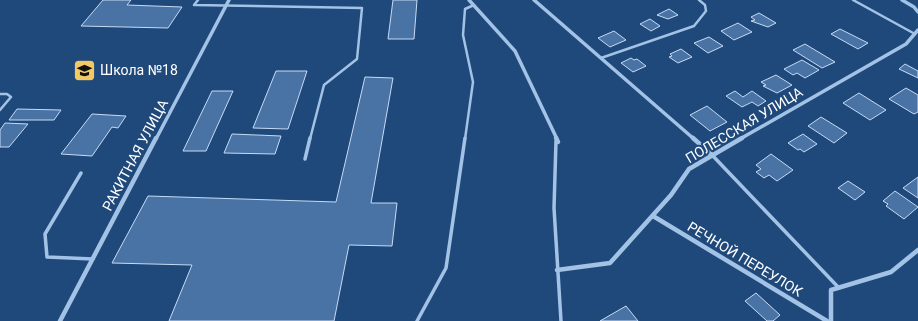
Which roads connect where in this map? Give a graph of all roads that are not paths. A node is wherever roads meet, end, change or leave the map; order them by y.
1 (198, 0) edge
2 (229, 0) edge
3 (469, 0) edge
4 (534, 0) edge
5 (699, 0) edge
6 (853, 0) edge
7 (902, 0) edge
8 (474, 5) junction
9 (225, 6) junction
10 (918, 12) edge
11 (918, 30) edge
12 (915, 34) junction
13 (601, 58) junction
14 (0, 94) edge
15 (0, 110) edge
16 (557, 142) joint
17 (712, 156) junction
18 (305, 159) dead end
19 (81, 173) dead end
20 (653, 216) junction
21 (918, 250) edge
22 (93, 259) junction
23 (556, 270) junction
24 (840, 288) junction
25 (60, 321) edge
26 (417, 321) edge
27 (561, 321) edge
28 (826, 321) edge
29 (831, 321) edge

1 - 9 lane
2 - 9 street, РАКИТНАЯ УЛИЦА
3 - 8 street
4 - 13 street
5 - 13 lane
6 - 12 lane
7 - 10 street
8 - 16 street
8 - 26 lane
9 - 18 lane
9 - 22 street, РАКИТНАЯ УЛИЦА
11 - 12 street, ПОЛЕССКАЯ УЛИЦА
12 - 17 street, ПОЛЕССКАЯ УЛИЦА
13 - 17 street
14 - 15 lane
16 - 23 lane
17 - 20 street, ПОЛЕССКАЯ УЛИЦА
17 - 24 lane
19 - 22 lane
20 - 23 street, ПОЛЕССКАЯ УЛИЦА
20 - 28 street, РЕЧНОЙ ПЕРЕУЛОК
21 - 24 street
22 - 25 street, РАКИТНАЯ УЛИЦА
23 - 27 lane
24 - 29 street

